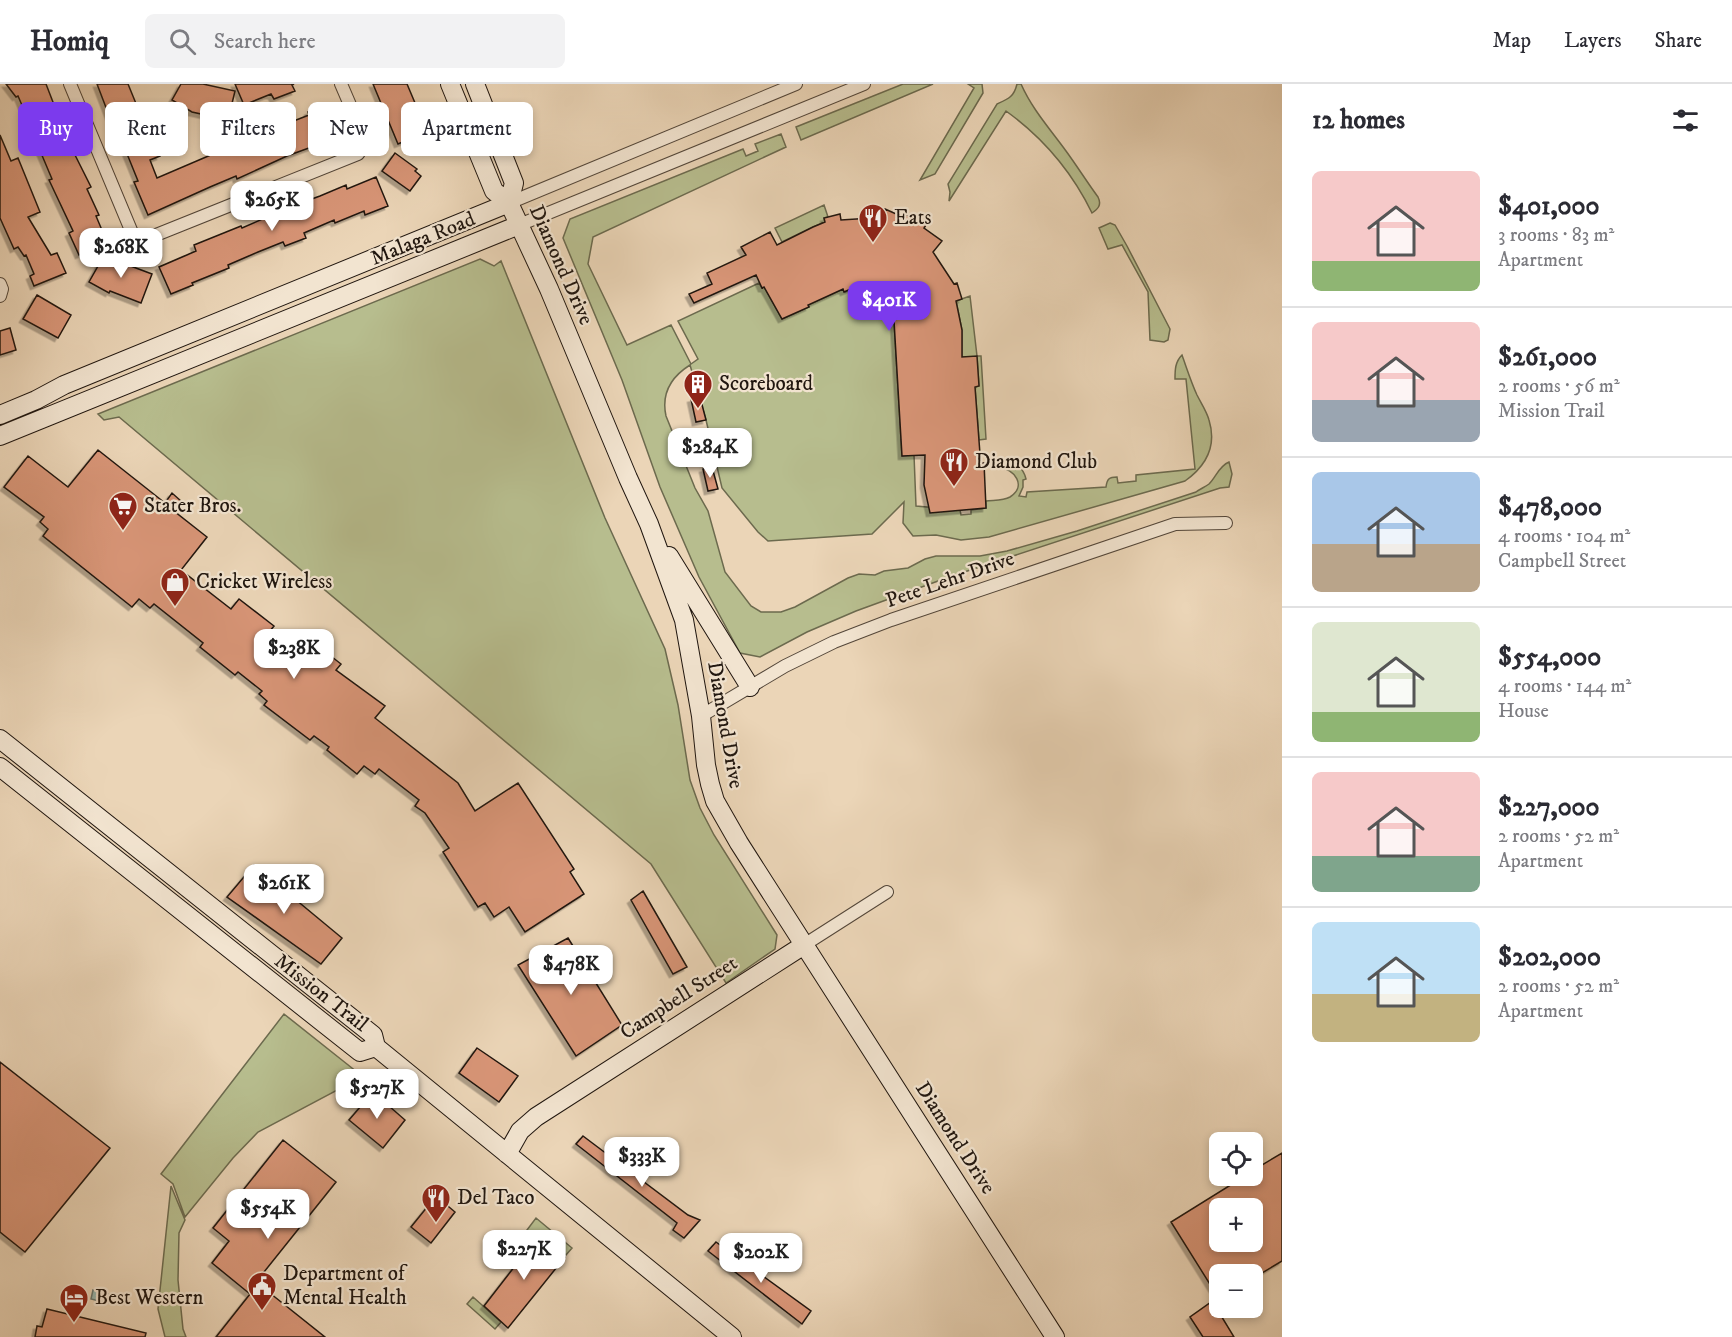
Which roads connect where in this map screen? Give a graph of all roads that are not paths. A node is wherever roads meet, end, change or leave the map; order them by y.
1 (70, 84) edge
2 (341, 84) edge
3 (450, 84) edge
4 (475, 84) edge
5 (796, 84) edge
6 (864, 84) edge
7 (509, 202) junction
8 (519, 225) junction
9 (0, 284) edge
10 (0, 296) edge
11 (64, 385) junction
12 (0, 402) edge
13 (0, 415) edge
14 (0, 436) edge
15 (1226, 523) dead end
16 (650, 524) junction
17 (750, 687) junction
18 (701, 716) junction
19 (0, 739) edge
20 (0, 767) edge
21 (887, 892) dead end
22 (804, 945) junction
23 (376, 1047) junction
24 (507, 1154) junction
25 (732, 1337) edge
26 (1055, 1337) edge

1 - 2 street
3 - 7 street, Diamond Drive
4 - 7 street, Diamond Drive
5 - 7 street, Malaga Road
6 - 8 street, Malaga Road
7 - 8 street, Diamond Drive
7 - 11 street, Malaga Road
8 - 14 street, Malaga Road
8 - 16 street, Diamond Drive
9 - 10 street
11 - 12 street
11 - 13 street, Malaga Road
15 - 17 street, Pete Lehr Drive
16 - 17 street
16 - 18 street, Diamond Drive
17 - 18 street, Pete Lehr Drive
18 - 22 street, Diamond Drive
19 - 23 street, Mission Trail
20 - 23 street, Mission Trail
21 - 22 street, Campbell Street
22 - 24 street, Campbell Street
22 - 26 street, Diamond Drive
23 - 24 street
24 - 25 street

